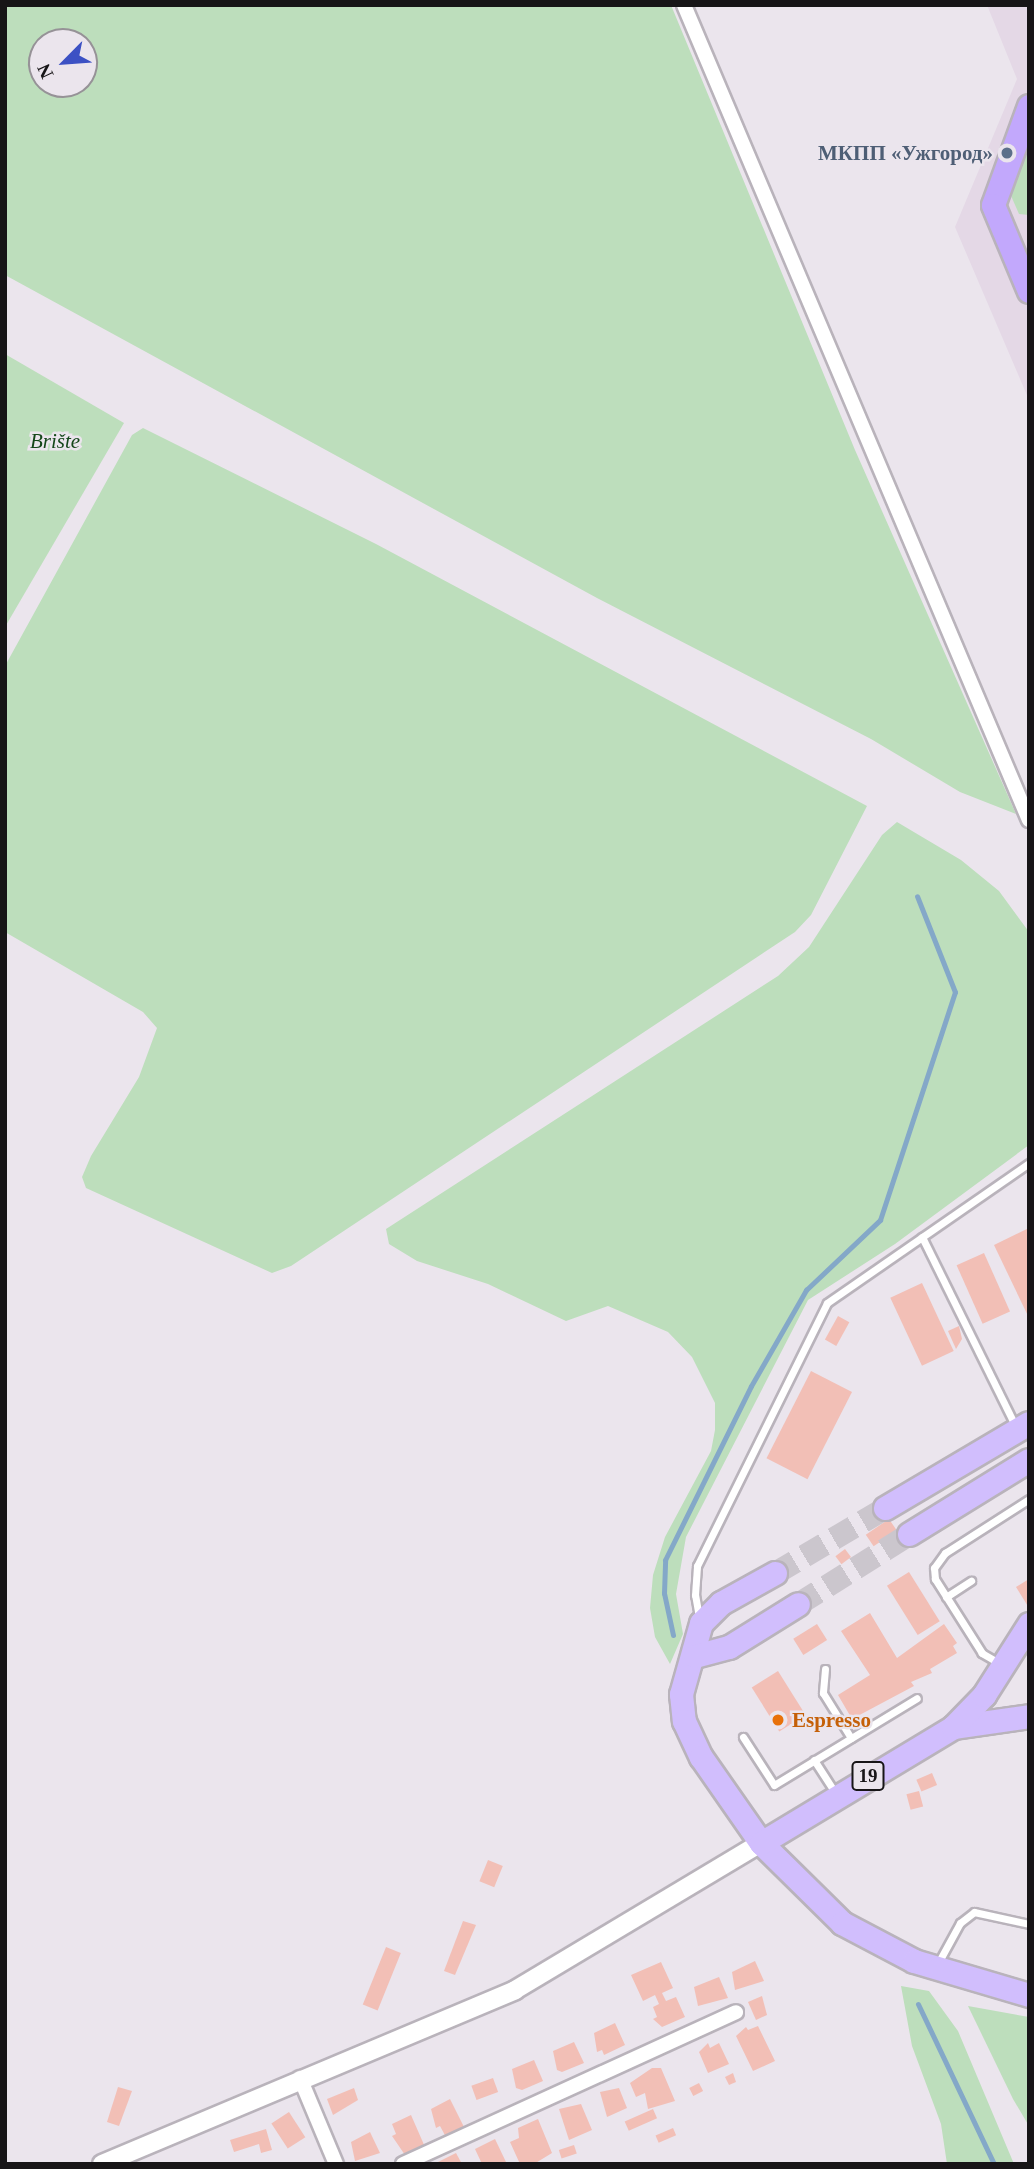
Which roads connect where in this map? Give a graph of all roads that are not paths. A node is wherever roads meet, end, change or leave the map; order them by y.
1 (684, 5) edge
2 (1029, 106) edge
3 (1029, 291) edge
4 (1029, 820) edge
5 (1029, 1163) edge
6 (922, 1237) junction
7 (1023, 1425) edge
8 (1029, 1460) edge
9 (1029, 1499) edge
10 (885, 1508) tunnel mouth
11 (909, 1534) tunnel mouth
12 (775, 1573) tunnel mouth
13 (971, 1581) dead end
14 (946, 1597) junction
15 (798, 1604) tunnel mouth
16 (701, 1623) junction
17 (1029, 1624) edge
18 (1000, 1664) junction
19 (689, 1665) junction
20 (825, 1669) dead end
21 (917, 1698) dead end
22 (1029, 1716) edge
23 (953, 1727) junction
24 (743, 1737) dead end
25 (851, 1738) junction
26 (814, 1760) junction
27 (836, 1795) junction
28 (761, 1843) junction
29 (1029, 1924) edge
30 (925, 1965) junction
31 (1029, 1995) edge
32 (736, 2012) dead end
33 (300, 2078) junction
34 (103, 2164) edge
35 (335, 2164) edge
36 (402, 2164) edge

1 - 4 street
2 - 3 highway
5 - 6 lane
6 - 7 lane
6 - 16 lane
7 - 10 main road
8 - 11 main road
9 - 14 lane
12 - 16 main road
13 - 14 lane
14 - 18 lane
15 - 19 main road
16 - 19 main road
17 - 18 main road, 19
18 - 23 main road, 19
19 - 28 main road
20 - 25 lane
21 - 25 lane
22 - 23 main road, 19
23 - 27 main road, 19
24 - 26 lane
25 - 26 lane
26 - 27 lane
27 - 28 main road, 19
28 - 30 main road
28 - 33 street
29 - 30 lane
30 - 31 main road
32 - 36 street
33 - 34 street
33 - 35 street

